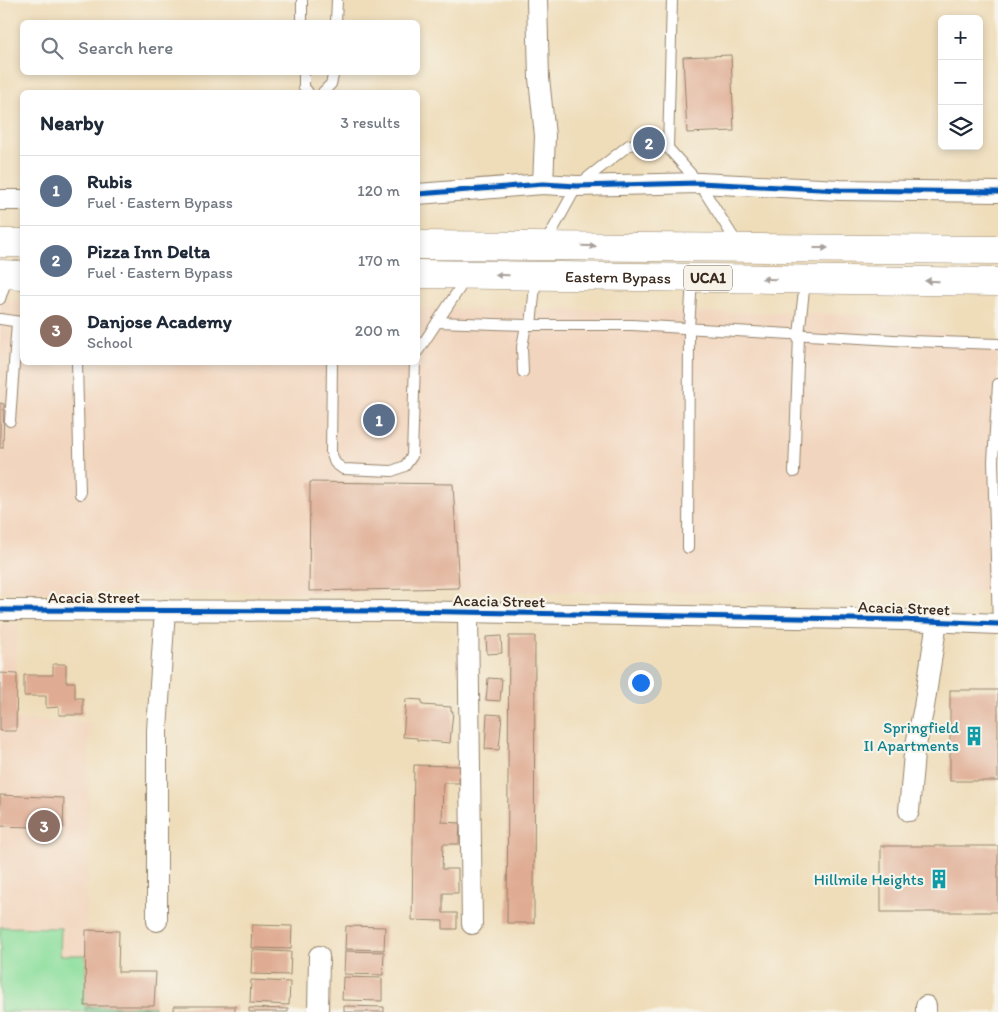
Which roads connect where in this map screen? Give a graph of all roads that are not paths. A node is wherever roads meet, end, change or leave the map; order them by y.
1 (302, 0) edge
2 (337, 0) edge
3 (537, 0) edge
4 (672, 0) edge
5 (302, 20) edge
6 (336, 20) edge
7 (304, 75) edge
8 (333, 75) edge
9 (306, 90) edge
10 (325, 90) edge
11 (668, 148) junction
12 (699, 183) junction
13 (543, 184) junction
14 (578, 186) junction
15 (998, 192) edge
16 (420, 194) edge
17 (0, 200) edge
18 (20, 200) edge
19 (0, 242) edge
20 (20, 243) edge
21 (420, 245) edge
22 (544, 245) junction
23 (740, 249) junction
24 (998, 250) edge
25 (420, 274) edge
26 (468, 275) junction
27 (536, 275) junction
28 (692, 278) junction
29 (805, 280) junction
30 (962, 282) junction
31 (998, 282) edge
32 (998, 292) edge
33 (0, 319) edge
34 (20, 322) edge
35 (437, 322) junction
36 (528, 325) junction
37 (689, 328) junction
38 (799, 335) junction
39 (998, 344) edge
40 (420, 348) edge
41 (77, 365) edge
42 (332, 365) edge
43 (416, 365) edge
44 (523, 372) dead end
45 (998, 384) edge
46 (10, 421) dead end
47 (794, 472) dead end
48 (80, 494) dead end
49 (688, 548) dead end
50 (0, 610) edge
51 (165, 610) junction
52 (468, 613) junction
53 (937, 622) junction
54 (998, 624) edge
55 (909, 811) dead end
56 (157, 921) dead end
57 (472, 924) dead end
58 (319, 956) dead end
59 (318, 1012) edge

1 - 5 lane
2 - 6 lane
3 - 13 street
4 - 11 lane
7 - 9 lane
8 - 10 lane
11 - 12 lane
11 - 14 lane
12 - 14 street
12 - 15 street
12 - 23 lane
13 - 14 street
13 - 16 street
14 - 22 lane
17 - 18 street
19 - 20 main road
21 - 22 main road, Eastern Bypass / UCA1
22 -> 23 main road, Eastern Bypass / UCA1
23 -> 24 main road, Eastern Bypass / UCA1
25 - 26 main road, Eastern Bypass / UCA1
27 -> 26 main road, Eastern Bypass / UCA1
26 - 35 lane
27 - 28 main road, Eastern Bypass / UCA1
27 - 36 lane
29 -> 28 main road, Eastern Bypass / UCA1
28 - 37 lane
30 -> 29 main road, Eastern Bypass / UCA1
29 - 38 lane
30 - 31 main road, Eastern Bypass / UCA1
30 - 32 main road
33 - 34 lane
34 - 46 lane
35 - 36 lane
35 - 40 lane
36 - 37 lane
36 - 44 lane
37 - 38 lane
37 - 49 lane
38 - 39 lane
38 - 47 lane
41 - 48 lane
42 - 43 lane
45 - 54 lane
50 - 51 street, Acacia Street
51 - 52 street, Acacia Street
51 - 56 street
52 - 53 street, Acacia Street
52 - 57 street
53 - 54 street, Acacia Street
53 - 55 street
58 - 59 street

